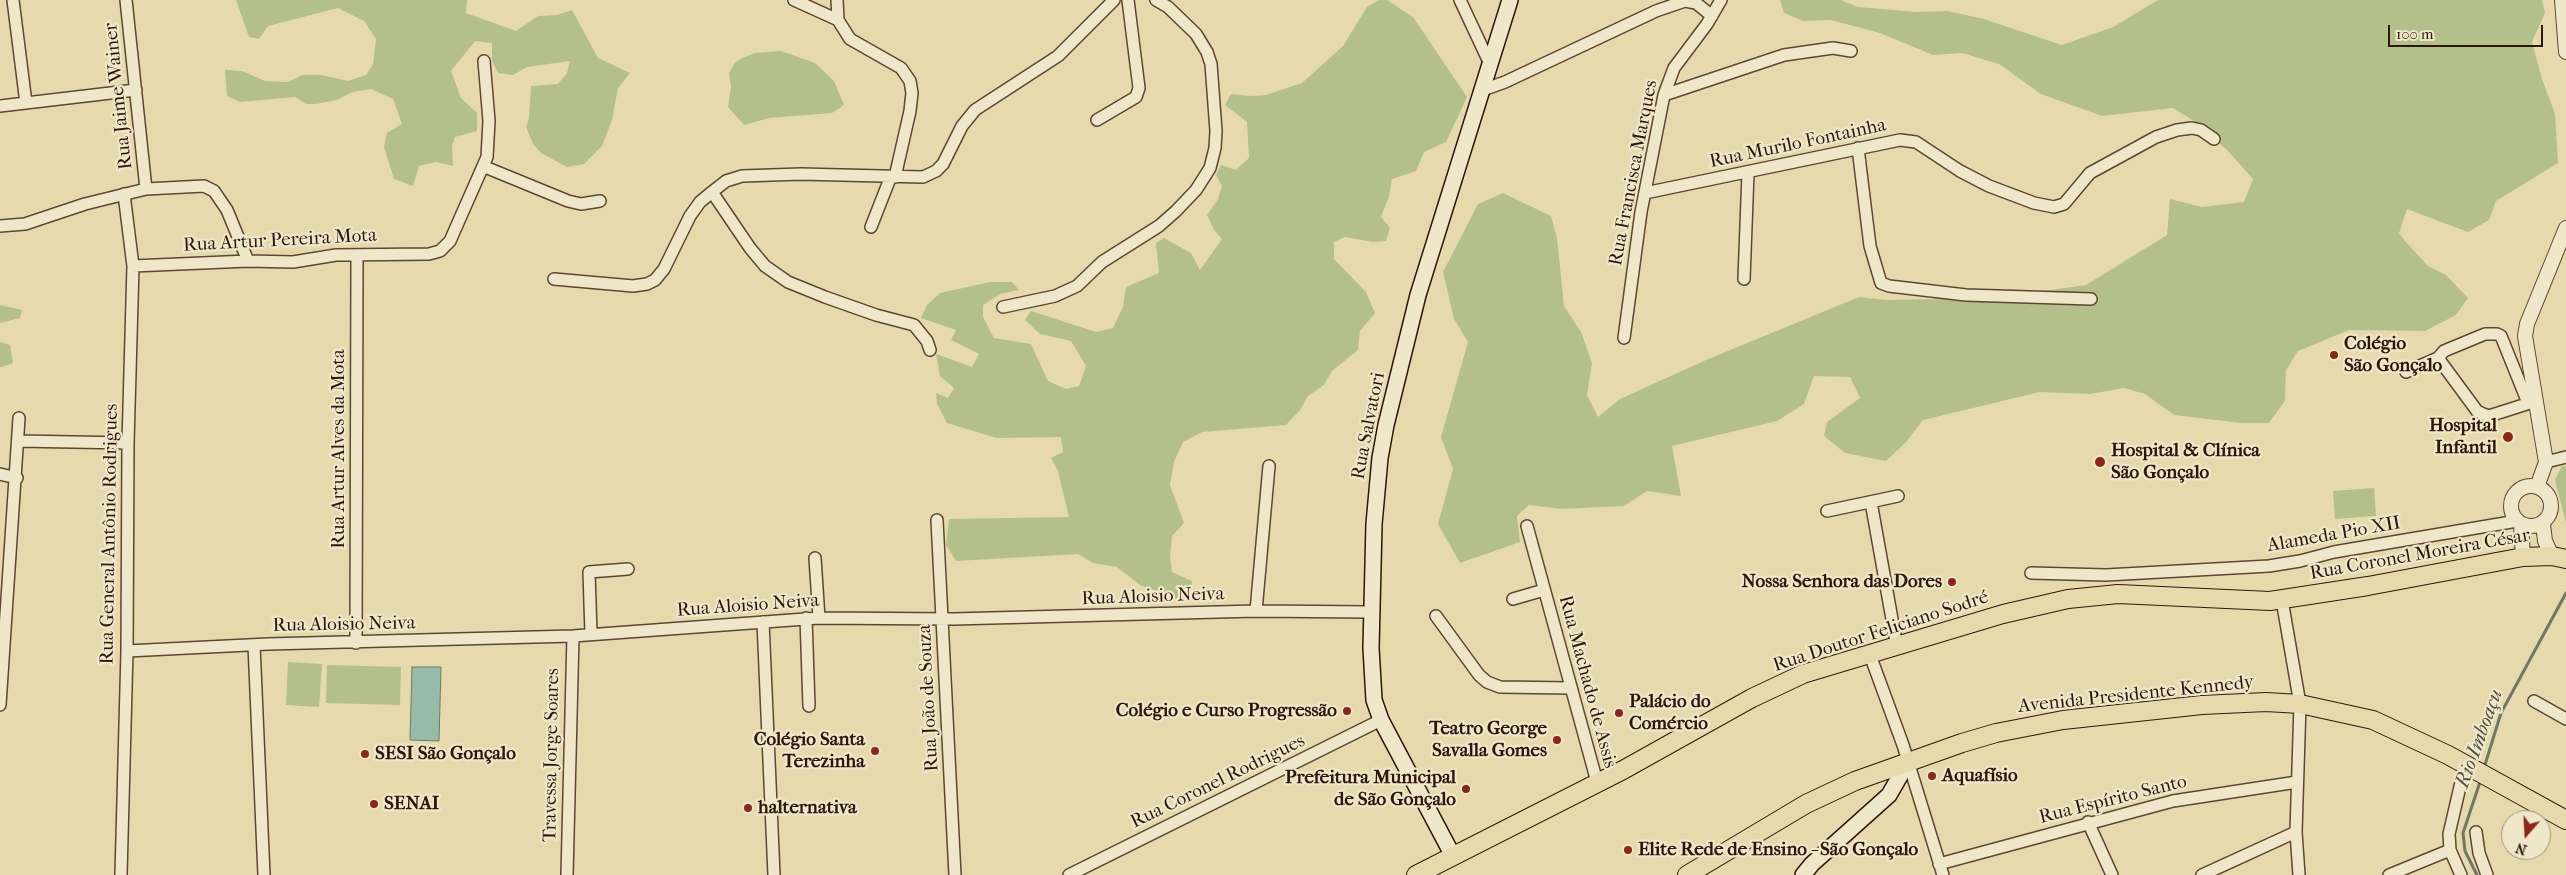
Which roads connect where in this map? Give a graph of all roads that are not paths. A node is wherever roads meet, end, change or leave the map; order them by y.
1 (13, 0) edge
2 (126, 0) edge
3 (794, 0) edge
4 (838, 0) edge
5 (1114, 0) edge
6 (1128, 0) edge
7 (1156, 0) edge
8 (1460, 0) edge
9 (1510, 0) edge
10 (1721, 0) edge
11 (2562, 0) edge
12 (1712, 16) junction
13 (838, 20) junction
14 (1851, 51) dead end
15 (2566, 52) edge
16 (484, 61) dead end
17 (1490, 64) junction
18 (136, 90) junction
19 (1483, 90) junction
20 (1664, 95) junction
21 (26, 103) junction
22 (0, 106) edge
23 (1097, 120) dead end
24 (2214, 140) dead end
25 (1858, 148) junction
26 (485, 167) junction
27 (1748, 173) junction
28 (893, 177) junction
29 (146, 189) junction
30 (712, 192) junction
31 (1645, 193) junction
32 (124, 194) junction
33 (600, 201) dead end
34 (0, 226) edge
35 (871, 227) dead end
36 (2566, 228) edge
37 (357, 254) junction
38 (248, 261) junction
39 (133, 266) junction
40 (554, 279) dead end
41 (1744, 279) dead end
42 (2091, 299) dead end
43 (1002, 307) dead end
44 (1624, 338) dead end
45 (930, 350) dead end
46 (2438, 358) junction
47 (2406, 372) dead end
48 (2532, 402) junction
49 (19, 418) dead end
50 (18, 441) junction
51 (128, 443) junction
52 (2566, 456) edge
53 (2546, 462) junction
54 (1269, 466) dead end
55 (0, 474) edge
56 (17, 478) junction
57 (2537, 486) junction
58 (1898, 496) dead end
59 (1871, 502) junction
60 (1827, 511) dead end
61 (937, 520) dead end
62 (2519, 522) junction
63 (2543, 524) junction
64 (1527, 526) dead end
65 (2523, 557) junction
66 (815, 558) dead end
67 (2559, 558) edge
68 (628, 569) dead end
69 (2031, 573) dead end
70 (2156, 573) junction
71 (1544, 590) junction
72 (2158, 595) junction
73 (1513, 599) dead end
74 (2282, 600) junction
75 (1256, 612) junction
76 (1371, 612) junction
77 (1436, 616) dead end
78 (806, 618) junction
79 (819, 618) junction
80 (942, 619) junction
81 (762, 622) junction
82 (3, 632) edge
83 (591, 634) junction
84 (573, 636) junction
85 (356, 643) junction
86 (254, 645) junction
87 (1897, 647) junction
88 (128, 651) junction
89 (1870, 655) junction
90 (1571, 688) junction
91 (2534, 701) dead end
92 (2300, 704) junction
93 (0, 705) edge
94 (809, 706) dead end
95 (2566, 719) edge
96 (1381, 720) junction
97 (1908, 762) junction
98 (2468, 766) junction
99 (1597, 782) junction
100 (2297, 782) junction
101 (2566, 820) edge
102 (2088, 822) junction
103 (2296, 832) junction
104 (2476, 832) dead end
105 (2450, 850) junction
106 (1453, 856) junction
107 (1941, 869) edge
108 (121, 875) edge
109 (264, 875) edge
110 (567, 875) edge
111 (774, 875) edge
112 (955, 875) edge
113 (1069, 875) edge
114 (1416, 875) edge
115 (1687, 875) edge
116 (1803, 875) edge
117 (2112, 875) edge
118 (2202, 875) edge
119 (2299, 875) edge
120 (2389, 875) edge
121 (2461, 875) edge
122 (2488, 875) edge

1 - 21 street
2 - 18 street, Rua Jaime Wainer
3 - 13 street
4 - 13 street
5 - 28 street
6 - 23 street
7 - 43 street
8 - 17 street
9 - 17 main road, Rua Salvatori
10 - 12 street, Rua Francisca Marques
11 - 15 street
12 - 19 street
12 - 20 street, Rua Francisca Marques
13 - 28 street
14 - 20 street
16 - 26 street
17 - 19 main road, Rua Salvatori
18 - 21 street
18 - 29 street, Rua Jaime Wainer
19 - 76 main road, Rua Salvatori
20 - 31 street, Rua Francisca Marques
21 - 22 street
24 - 25 street, Rua Murilo Fontainha
25 - 27 street, Rua Murilo Fontainha
25 - 42 street
26 - 33 street
26 - 37 street, Rua Artur Pereira Mota
27 - 31 street, Rua Murilo Fontainha
27 - 41 street
28 - 30 street
28 - 35 street
29 - 32 street
29 - 38 street
30 - 40 street
30 - 45 street
31 - 44 street, Rua Francisca Marques
32 - 34 street
32 - 39 street, Rua General Antônio Rodrigues
36 - 48 street
37 - 38 street, Rua Artur Pereira Mota
37 - 85 street, Rua Artur Alves da Mota
38 - 39 street, Rua Artur Pereira Mota
39 - 51 street, Rua General Antônio Rodrigues
46 - 47 street
46 - 48 street
46 - 48 street
48 - 53 street
49 - 50 street
50 - 51 street
50 - 56 street
51 - 88 street, Rua General Antônio Rodrigues
52 - 53 street
53 - 57 street
54 - 75 street
55 - 56 street
56 - 82 street
57 - 62 street
57 - 63 street
58 - 59 street
59 - 60 street
59 - 87 street
61 - 80 street, Rua João de Souza
62 - 63 street
62 - 65 street
62 - 70 street, Alameda Pio XII
63 - 67 street
64 - 71 street, Rua Machado de Assis
65 - 67 main road, Rua Coronel Moreira César
65 - 74 main road, Rua Coronel Moreira César
66 - 79 street
68 - 83 street
69 - 70 street, Alameda Pio XII
70 - 72 street
71 - 73 street, Rua Machado de Assis
71 - 90 street, Rua Machado de Assis
72 - 74 main road, Rua Doutor Feliciano Sodré
72 - 87 main road, Rua Doutor Feliciano Sodré
74 - 92 street
75 - 76 street, Rua Aloisio Neiva
75 - 80 street, Rua Aloisio Neiva
76 - 96 main road, Rua Salvatori
77 - 90 street
78 - 79 street, Rua Aloisio Neiva
78 - 81 street, Rua Aloisio Neiva
78 - 94 street
79 - 80 street, Rua Aloisio Neiva
80 - 112 street, Rua João de Souza
81 - 83 street, Rua Aloisio Neiva
81 - 111 street
82 - 93 street
83 - 84 street, Rua Aloisio Neiva
84 - 85 street, Rua Aloisio Neiva
84 - 110 street, Travessa Jorge Soares
85 - 86 street, Rua Aloisio Neiva
86 - 88 street, Rua Aloisio Neiva
86 - 109 street
87 - 89 main road, Rua Doutor Feliciano Sodré
88 - 108 street, Rua General Antônio Rodrigues
89 - 97 street
89 - 99 main road, Rua Doutor Feliciano Sodré
90 - 99 street, Rua Machado de Assis
91 - 95 street
92 - 97 main road, Avenida Presidente Kennedy
92 - 98 main road, Avenida Presidente Kennedy
92 - 100 street
96 - 106 main road, Rua Salvatori
96 - 113 street, Rua Coronel Rodrigues
97 - 107 street
97 - 115 main road, Avenida Presidente Kennedy
97 - 116 main road
98 - 101 main road, Avenida Presidente Kennedy
98 - 105 street
99 - 106 main road, Rua Doutor Feliciano Sodré
100 - 102 street, Rua Espírito Santo
100 - 103 street
102 - 107 street, Rua Espírito Santo
102 - 117 street
103 - 118 street
103 - 119 street
104 - 122 street
105 - 120 street
105 - 121 street
106 - 114 main road, Rua Doutor Feliciano Sodré

